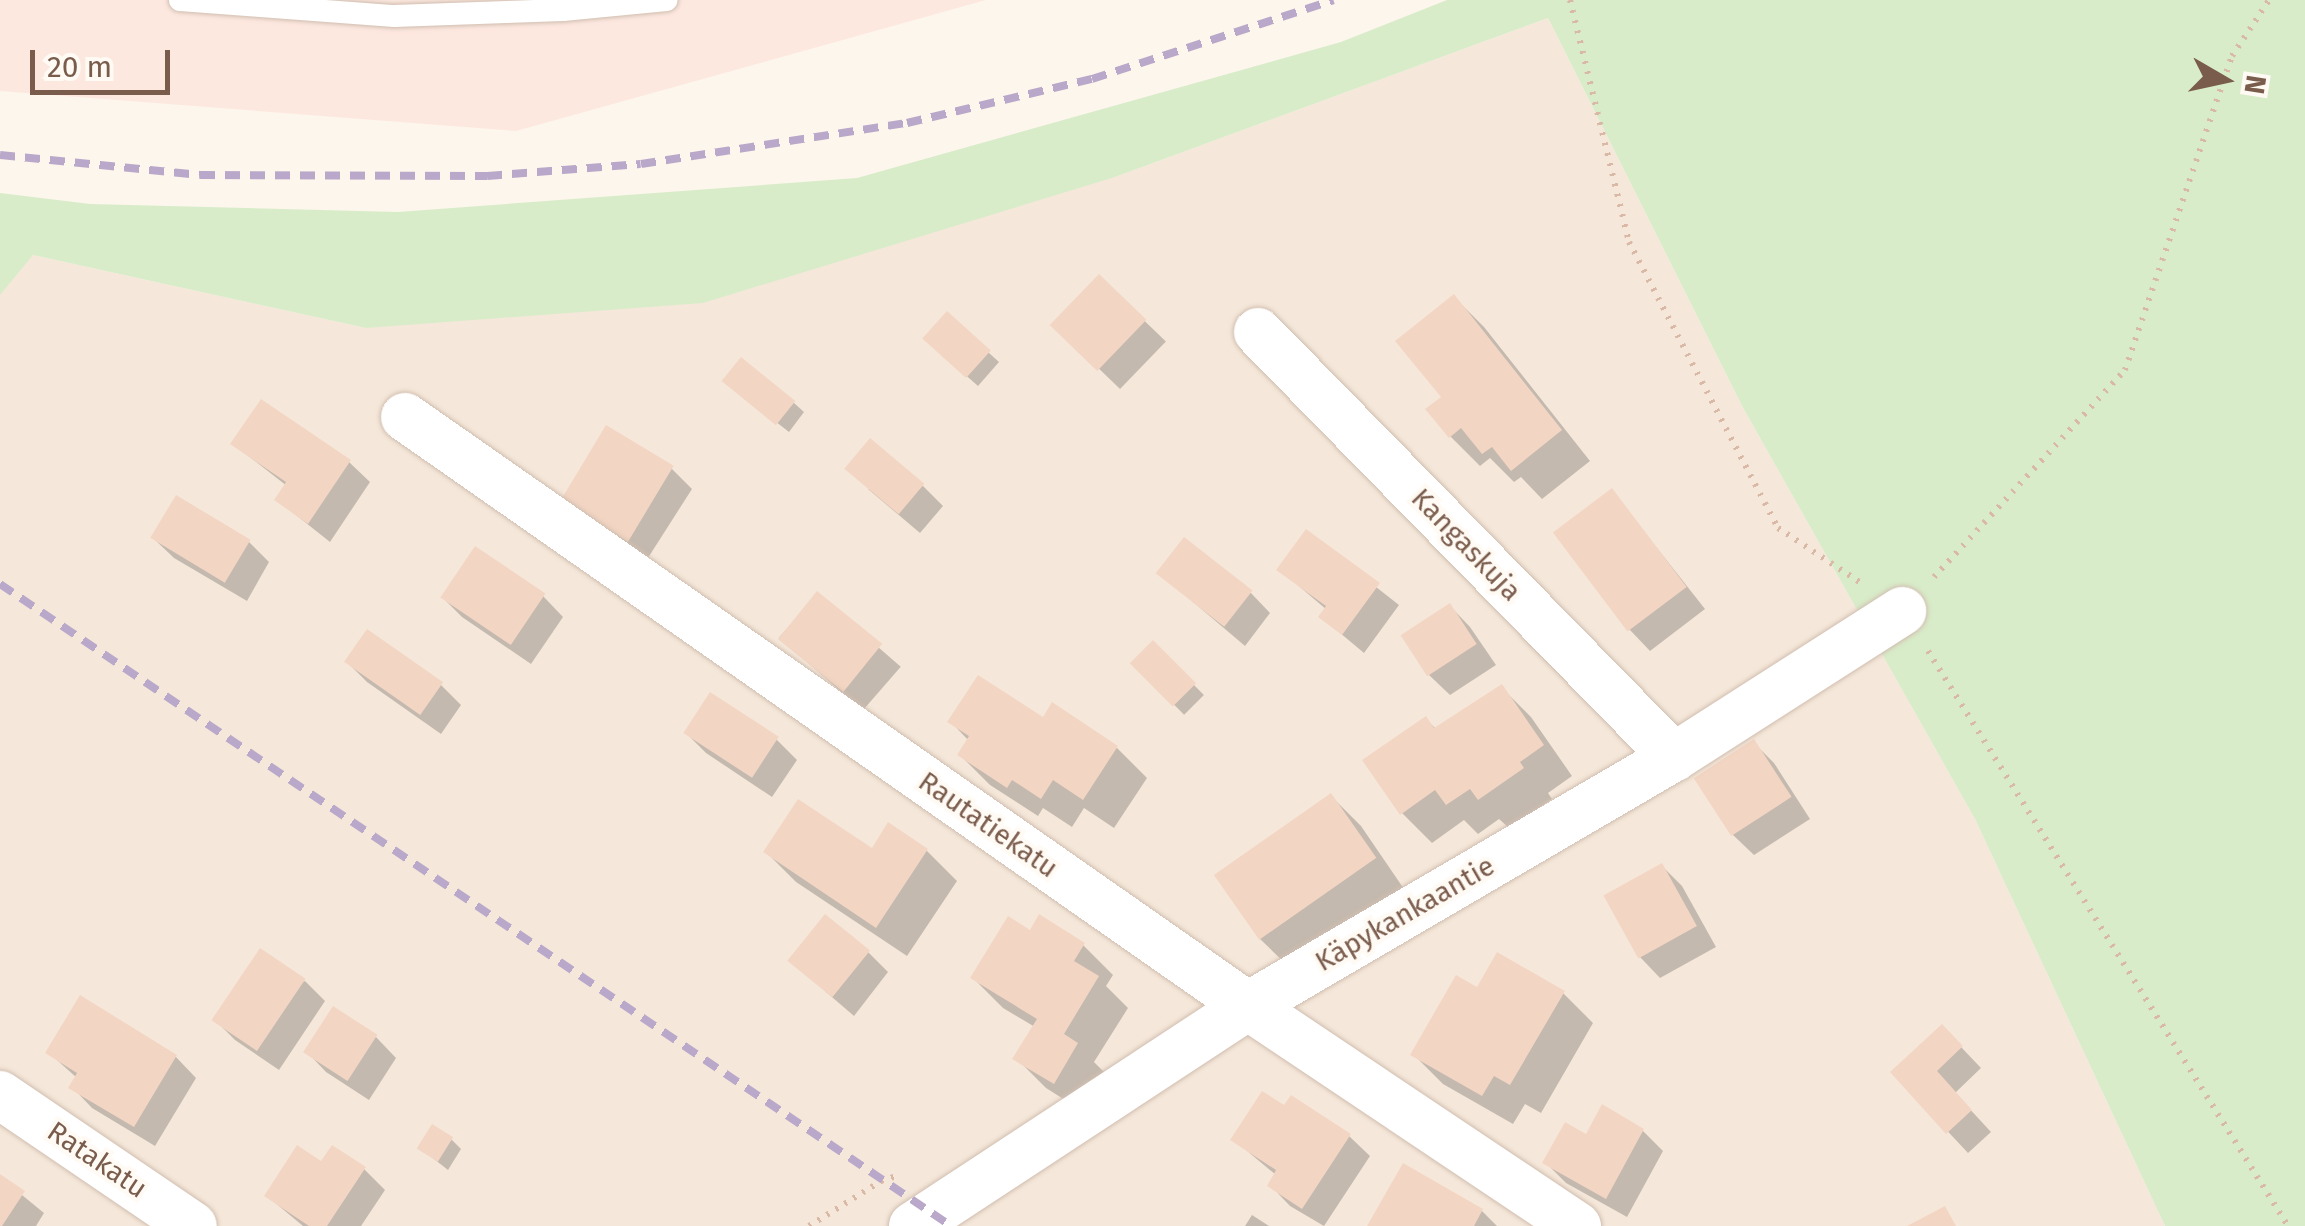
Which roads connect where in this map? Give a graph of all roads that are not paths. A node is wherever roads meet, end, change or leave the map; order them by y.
1 (180, 0) edge
2 (666, 0) edge
3 (1258, 332) dead end
4 (404, 418) dead end
5 (1902, 611) road end
6 (1674, 757) junction
7 (1248, 1006) junction
8 (0, 1095) edge
9 (194, 1226) edge
10 (913, 1226) edge
11 (1577, 1226) edge

1 - 2 lane
3 - 6 street, Kangaskuja
4 - 7 street, Rautatiekatu
5 - 6 street, Käpykankaantie
6 - 7 street, Käpykankaantie
7 - 10 street, Käpykankaantie
7 - 11 street, Rautatiekatu
8 - 9 street, Ratakatu

